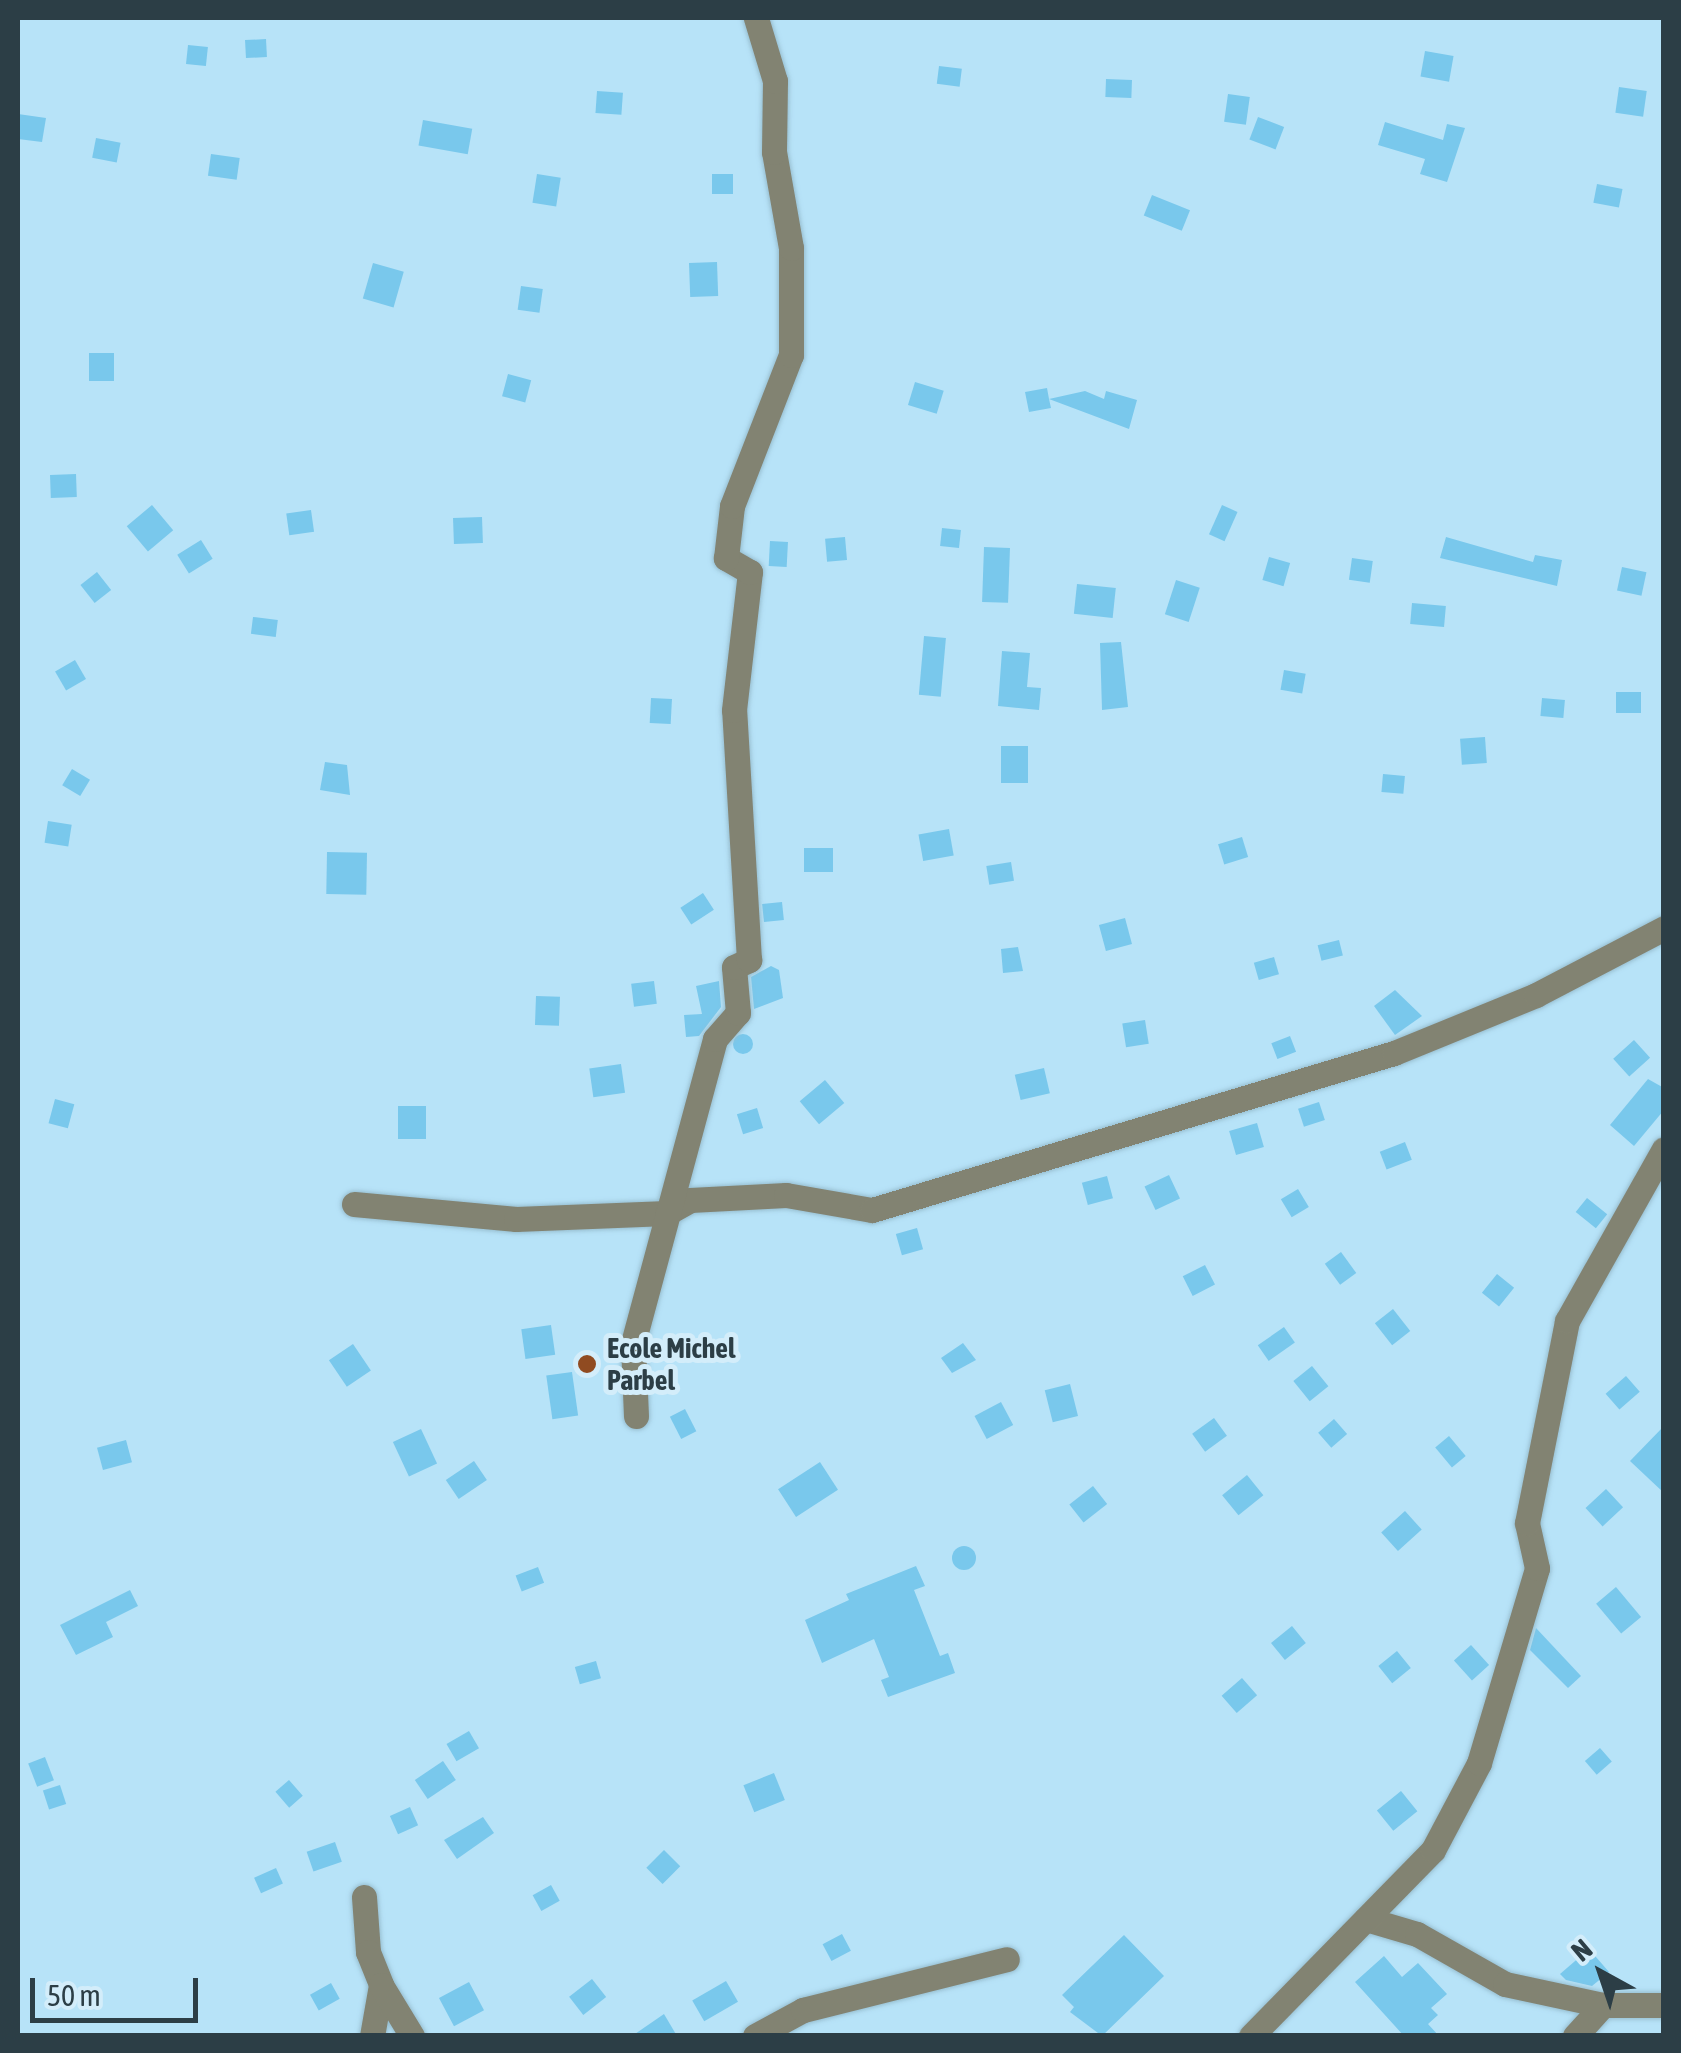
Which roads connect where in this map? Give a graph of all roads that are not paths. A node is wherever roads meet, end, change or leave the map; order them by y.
1 (756, 18) edge
2 (1664, 928) edge
3 (1664, 1149) edge
4 (354, 1204) dead end
5 (667, 1213) junction
6 (636, 1416) dead end
7 (364, 1897) dead end
8 (1366, 1919) junction
9 (1007, 1959) dead end
10 (381, 1985) junction
11 (1603, 2005) junction
12 (1664, 2005) edge
13 (372, 2036) edge
14 (412, 2036) edge
15 (755, 2036) edge
16 (1251, 2036) edge
17 (1575, 2036) edge

1 - 5 street
2 - 5 street
3 - 8 street
4 - 5 street
5 - 6 street
7 - 10 street
8 - 11 street
8 - 16 street
9 - 15 street
10 - 13 street
10 - 14 street
11 - 12 street
11 - 17 street

